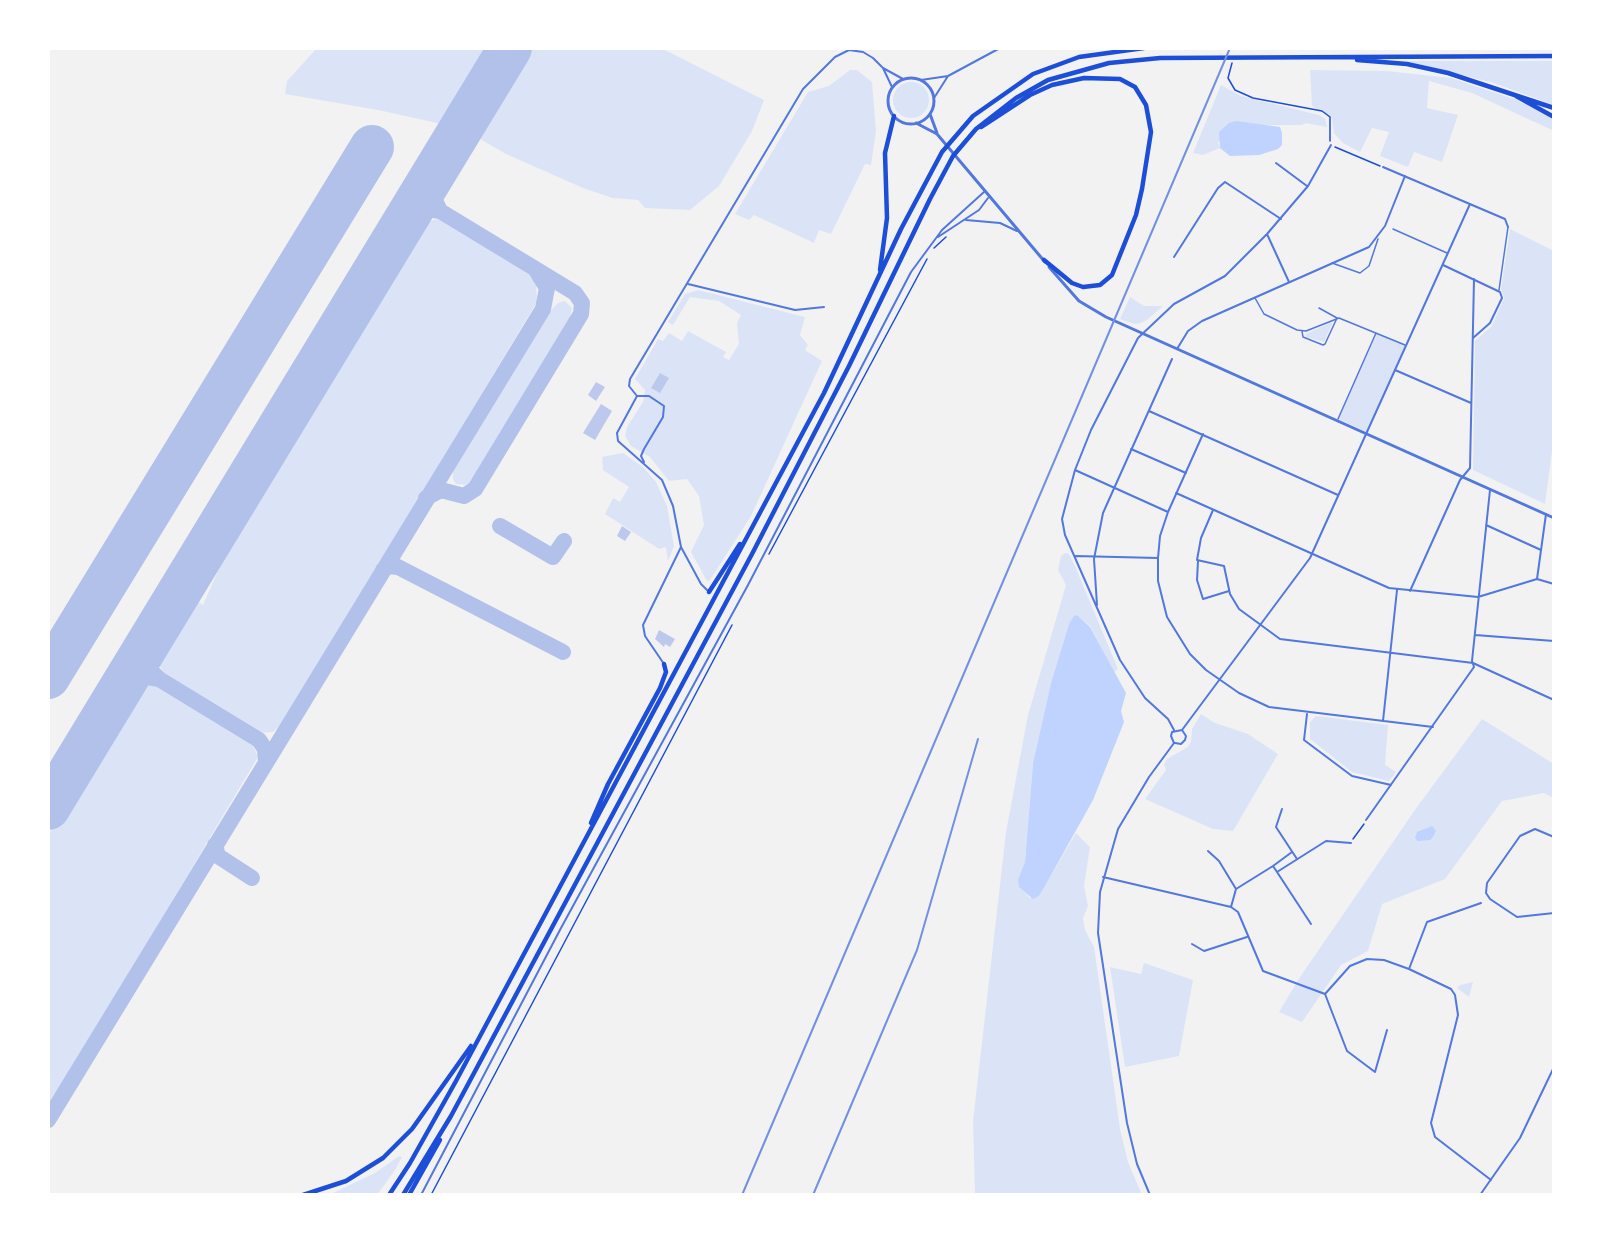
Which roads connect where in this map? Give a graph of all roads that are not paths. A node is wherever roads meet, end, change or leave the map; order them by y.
1 (1000, 48) edge
2 (1144, 48) edge
3 (1554, 56) edge
4 (1329, 57) junction
5 (883, 68) junction
6 (948, 76) junction
7 (903, 79) junction
8 (921, 80) junction
9 (1494, 86) junction
10 (892, 87) junction
11 (934, 98) junction
12 (1554, 108) edge
13 (930, 114) junction
14 (894, 116) junction
15 (1554, 117) edge
16 (916, 123) junction
17 (976, 129) junction
18 (937, 134) junction
19 (1331, 145) road end
20 (1276, 163) dead end
21 (1383, 167) road end
22 (1405, 176) junction
23 (1308, 186) junction
24 (984, 192) junction
25 (988, 198) junction
26 (1470, 204) junction
27 (1281, 219) junction
28 (963, 220) junction
29 (1508, 227) joint
30 (1393, 229) dead end
31 (1017, 231) junction
32 (1267, 234) junction
33 (1378, 239) junction
34 (933, 240) junction
35 (1448, 254) junction
36 (1174, 257) dead end
37 (1044, 260) junction
38 (1332, 263) junction
39 (1443, 265) junction
40 (879, 275) junction
41 (1474, 279) junction
42 (1289, 282) junction
43 (688, 284) junction
44 (1499, 291) junction
45 (1255, 298) junction
46 (824, 307) dead end
47 (1319, 308) dead end
48 (1337, 318) junction
49 (1301, 330) junction
50 (1377, 333) junction
51 (1142, 334) junction
52 (1473, 338) junction
53 (1406, 345) junction
54 (1177, 349) junction
55 (1172, 360) dead end
56 (1395, 370) junction
57 (637, 396) junction
58 (1471, 403) junction
59 (1149, 411) junction
60 (1338, 420) junction
61 (1366, 432) junction
62 (1203, 434) junction
63 (1131, 449) junction
64 (645, 464) junction
65 (1075, 470) junction
66 (1186, 473) junction
67 (1465, 477) junction
68 (1112, 487) junction
69 (1490, 489) junction
70 (1176, 493) junction
71 (1339, 495) junction
72 (1213, 510) junction
73 (1168, 512) junction
74 (1546, 514) junction
75 (1554, 518) edge
76 (755, 522) junction
77 (1485, 524) junction
78 (681, 547) junction
79 (1541, 550) junction
80 (1312, 555) junction
81 (1074, 556) junction
82 (1095, 557) junction
83 (1158, 558) junction
84 (1198, 560) junction
85 (1537, 579) junction
86 (1554, 584) edge
87 (1398, 589) junction
88 (1229, 591) junction
89 (1410, 591) junction
90 (710, 592) joint
91 (1478, 597) junction
92 (1097, 608) junction
93 (1259, 626) junction
94 (1475, 635) junction
95 (1554, 641) edge
96 (1390, 655) junction
97 (1473, 663) junction
98 (664, 664) joint
99 (1220, 680) junction
100 (1554, 700) edge
101 (1308, 712) junction
102 (1383, 721) junction
103 (1433, 727) junction
104 (1174, 730) junction
105 (1182, 730) junction
106 (1174, 743) junction
107 (1391, 785) junction
108 (1282, 809) dead end
109 (1366, 820) road end
110 (1554, 837) edge
111 (1351, 843) road end
112 (1208, 851) dead end
113 (1292, 852) junction
114 (1297, 859) junction
115 (574, 860) junction
116 (1273, 866) junction
117 (1277, 872) junction
118 (1103, 877) junction
119 (1236, 889) junction
120 (1480, 903) dead end
121 (1231, 907) junction
122 (1554, 913) edge
123 (1311, 924) dead end
124 (1247, 937) junction
125 (1192, 944) dead end
126 (1409, 969) junction
127 (1325, 994) junction
128 (1387, 1030) dead end
129 (482, 1032) junction
130 (1554, 1066) edge
131 (451, 1116) junction
132 (1491, 1180) junction
133 (303, 1195) edge
134 (389, 1195) edge
135 (403, 1195) edge
136 (409, 1195) edge
137 (421, 1195) edge
138 (1150, 1195) edge
139 (1480, 1195) edge

1 - 6 street
2 - 40 highway
3 - 4 highway
4 - 9 highway
4 - 17 highway
5 - 7 street
5 - 10 street
5 - 43 street
6 - 8 street
6 - 11 street
7 - 8 street
7 - 10 street
8 - 11 street
9 - 12 highway
9 - 15 highway
10 - 14 street
11 - 13 street
13 - 16 street
13 - 18 street
14 - 16 street
14 - 40 highway
16 - 18 street
17 - 37 highway
17 - 131 highway
18 - 24 street
19 - 23 street
20 - 23 street
21 - 22 street
22 - 26 street
22 - 33 street
23 - 27 street
24 - 25 street
24 - 34 street
25 - 28 street
25 - 31 street
26 - 29 street
26 - 35 street
27 - 32 street
27 - 36 street
28 - 31 street
28 - 34 street
29 - 44 lane
30 - 35 lane
31 - 37 street
32 - 42 street
32 - 51 street
33 - 38 street
33 - 38 lane
34 - 137 street
35 - 39 street
37 - 51 street
38 - 42 street
39 - 41 street
39 - 53 street
40 - 76 highway
41 - 44 street
41 - 52 street
42 - 45 street
43 - 46 street
43 - 57 street
44 - 52 street
45 - 49 lane
45 - 54 street
47 - 48 lane
48 - 49 lane
48 - 49 lane
48 - 50 lane
50 - 53 lane
50 - 60 lane
51 - 54 street
51 - 65 street
52 - 58 street
53 - 56 street
54 - 60 street
55 - 59 street
56 - 58 street
56 - 61 street
57 - 64 street
57 - 64 street
58 - 67 street
59 - 62 street
59 - 63 street
60 - 61 street
61 - 67 street
61 - 71 street
62 - 66 street
62 - 71 street
63 - 66 street
63 - 68 street
64 - 78 street
65 - 68 street
65 - 81 street
66 - 70 street
67 - 69 street
67 - 89 street
68 - 73 street
68 - 82 street
69 - 74 street
69 - 77 street
70 - 72 street
70 - 73 street
71 - 80 street
72 - 80 street
72 - 84 street
73 - 83 street
74 - 75 street
74 - 79 street
76 - 90 highway
76 - 115 highway
77 - 79 street
77 - 91 street
78 - 90 street
78 - 98 street
79 - 85 street
80 - 87 street
80 - 93 street
81 - 82 street
81 - 92 street
82 - 83 street
82 - 92 street
83 - 99 street
84 - 88 street
84 - 88 street
85 - 86 street
85 - 91 street
87 - 89 street
87 - 96 street
88 - 93 street
89 - 91 street
91 - 94 street
92 - 104 street
93 - 96 street
93 - 99 street
94 - 95 street
94 - 97 street
96 - 97 street
96 - 102 street
97 - 100 street
97 - 103 street
98 - 115 highway
99 - 101 street
99 - 105 street
101 - 102 street
101 - 107 street
102 - 103 street
103 - 107 street
104 - 105 street
104 - 106 street
105 - 106 street
106 - 118 street
107 - 109 street
108 - 113 street
110 - 122 street
111 - 114 street
112 - 119 street
113 - 114 street
113 - 116 street
114 - 117 street
115 - 129 highway
116 - 117 street
116 - 119 street
117 - 123 street
118 - 121 street
118 - 138 street
119 - 121 street
120 - 126 street
121 - 124 street
124 - 125 street
124 - 127 street
126 - 127 street
126 - 132 street
127 - 128 street
129 - 133 highway
129 - 134 highway
130 - 132 street
131 - 135 highway
131 - 136 highway
132 - 139 street

